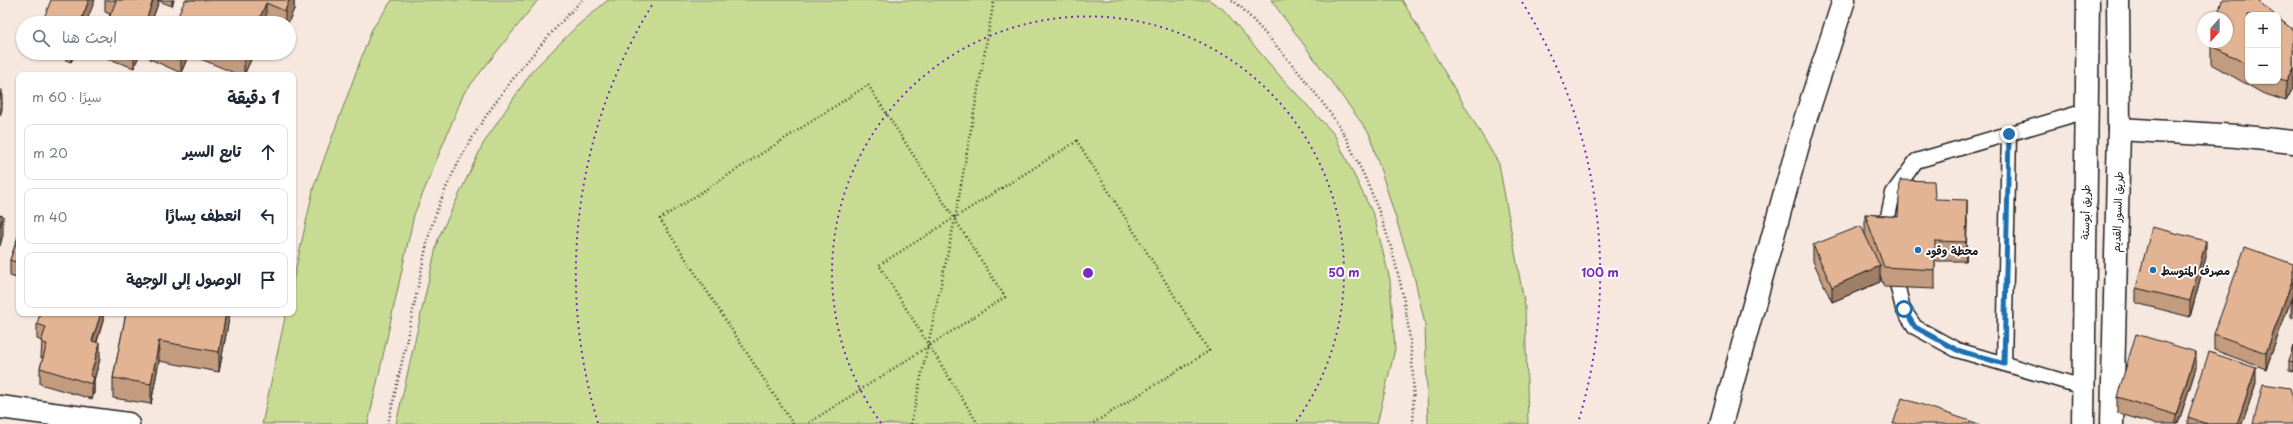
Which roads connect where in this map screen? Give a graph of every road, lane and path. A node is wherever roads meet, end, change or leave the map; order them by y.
1 (582, 0) edge
2 (994, 0) edge
3 (1232, 0) edge
4 (1844, 0) edge
5 (2088, 0) edge
6 (2118, 0) edge
7 (2086, 111) junction
8 (2119, 129) junction
9 (2009, 134) junction
10 (2293, 142) edge
11 (955, 219) junction
12 (1884, 235) edge
13 (1898, 288) dead end
14 (928, 345) junction
15 (2004, 364) junction
16 (2083, 387) junction
17 (0, 407) edge
18 (128, 424) edge
19 (388, 424) edge
20 (793, 424) edge
21 (807, 424) edge
22 (911, 424) edge
23 (978, 424) edge
24 (1092, 424) edge
25 (1413, 424) edge
26 (1721, 424) edge
27 (2083, 424) edge
28 (2112, 424) edge

1 - 19 path
2 - 11 path
3 - 25 path
4 - 26 main road
5 - 7 main road, طريق أبوستة
6 - 8 main road, طريق السور القديم
7 - 9 lane
7 - 16 main road, طريق أبوستة
8 - 10 main road
8 - 28 main road, طريق السور القديم
9 - 12 lane
9 - 15 lane
11 - 14 path
11 - 14 path
11 - 14 path
11 - 20 path
11 - 24 path
13 - 15 lane
14 - 21 path
14 - 22 path
14 - 23 path
15 - 16 lane
16 - 27 main road, طريق أبوستة
17 - 18 main road

